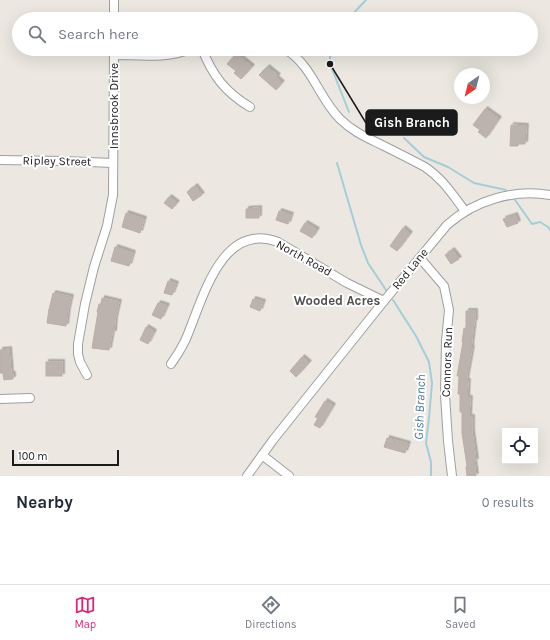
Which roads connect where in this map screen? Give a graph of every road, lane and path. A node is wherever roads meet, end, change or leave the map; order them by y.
1 (114, 0) edge
2 (114, 12) edge
3 (114, 56) edge
4 (205, 56) edge
5 (295, 56) edge
6 (250, 107) dead end
7 (0, 160) edge
8 (114, 163) junction
9 (550, 195) edge
10 (465, 211) junction
11 (420, 258) junction
12 (384, 301) junction
13 (171, 364) dead end
14 (87, 375) dead end
15 (30, 398) dead end
16 (0, 399) edge
17 (262, 455) junction
18 (247, 476) edge
19 (289, 476) edge
20 (452, 476) edge

1 - 2 street
3 - 8 street, Innsbrook Drive
4 - 6 street
5 - 10 street
7 - 8 street, Ripley Street
8 - 14 street, Innsbrook Drive
9 - 10 street, Red Lane
10 - 11 street, Red Lane
11 - 12 street, Red Lane
11 - 20 street, Connors Run
12 - 13 street, North Road
12 - 17 street, Red Lane
15 - 16 street
17 - 18 street, Red Lane
17 - 19 street

